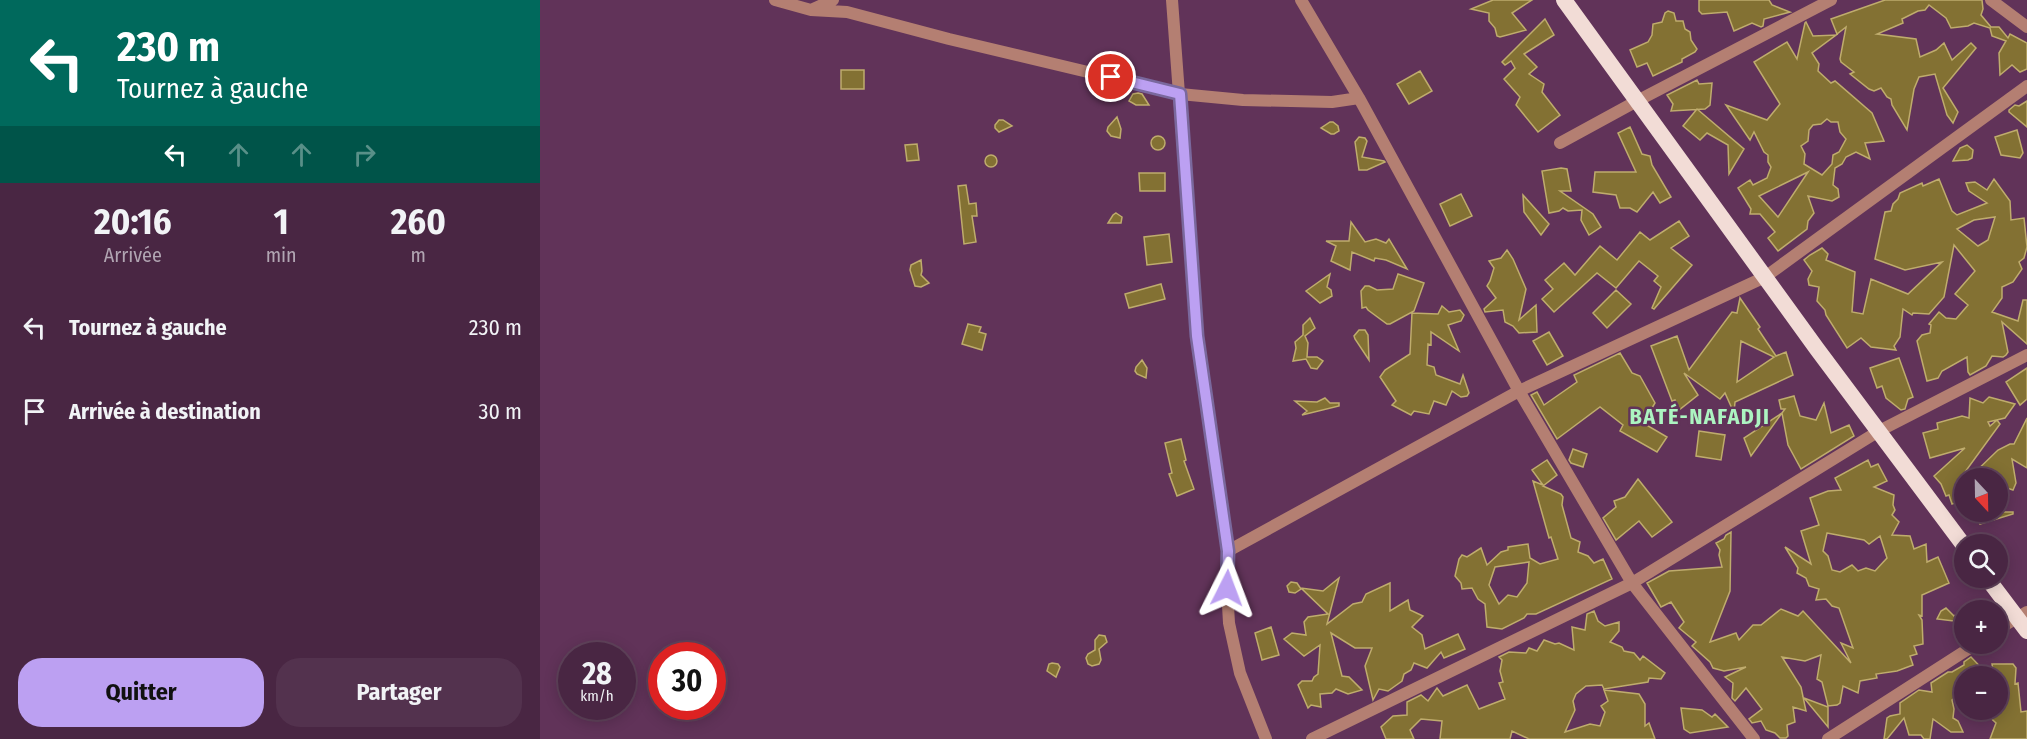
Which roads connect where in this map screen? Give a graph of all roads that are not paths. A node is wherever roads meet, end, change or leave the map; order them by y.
1 (775, 0) edge
2 (833, 0) edge
3 (1172, 0) edge
4 (1301, 0) edge
5 (1564, 0) edge
6 (1831, 0) edge
7 (1990, 0) edge
8 (811, 10) junction
9 (2027, 27) edge
10 (2027, 86) edge
11 (1180, 94) junction
12 (1359, 98) junction
13 (1637, 100) junction
14 (1560, 143) dead end
15 (1764, 277) junction
16 (2027, 355) edge
17 (1519, 391) junction
18 (1879, 431) junction
19 (1955, 534) edge
20 (1228, 551) junction
21 (1632, 583) junction
22 (1996, 588) edge
23 (2024, 620) edge
24 (2008, 626) edge
25 (1960, 654) edge
26 (1266, 739) edge
27 (1312, 739) edge
28 (1755, 739) edge
29 (1828, 739) edge

1 - 8 street
2 - 8 street
3 - 11 street
4 - 12 street
5 - 13 highway
6 - 13 street
7 - 9 street
8 - 11 street
10 - 15 street
11 - 12 street
11 - 20 street
12 - 17 street
13 - 14 street
13 - 15 highway
15 - 17 street
15 - 18 highway
16 - 18 street
17 - 20 street
17 - 21 street
18 - 19 highway
18 - 21 street
20 - 26 street
21 - 27 street
21 - 28 street
22 - 23 highway
23 - 24 street
25 - 29 street

